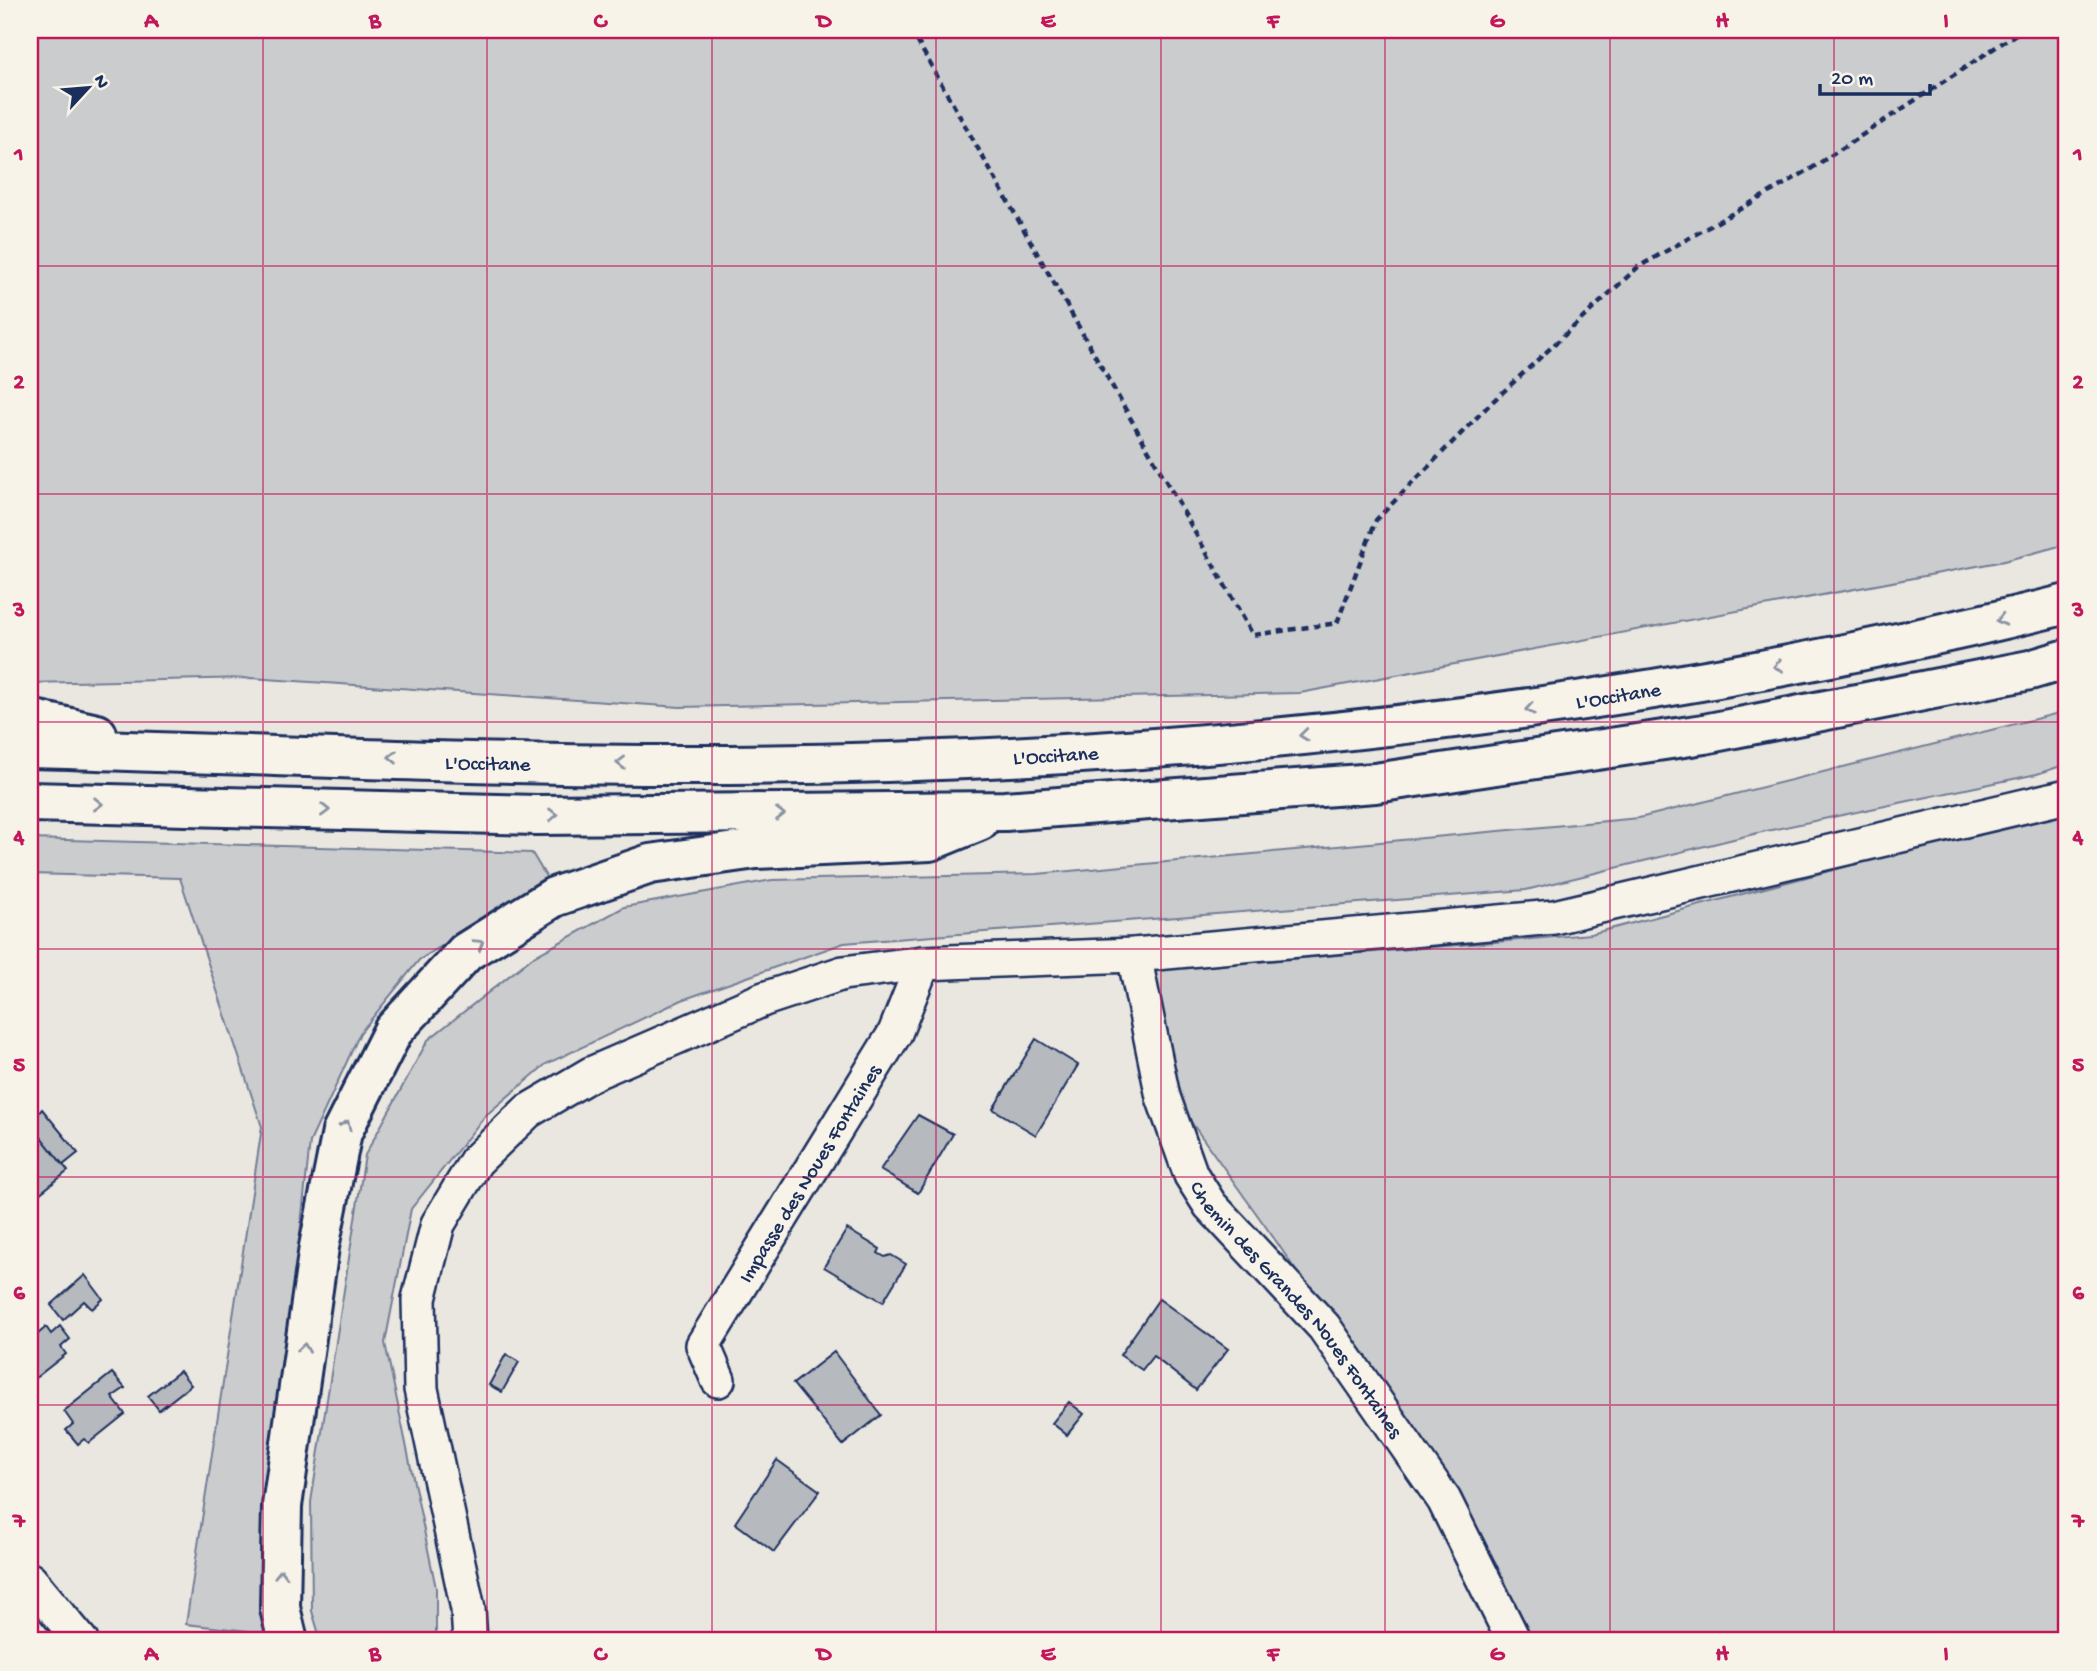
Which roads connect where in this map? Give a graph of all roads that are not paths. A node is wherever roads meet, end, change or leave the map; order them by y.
1 (2067, 604) edge
2 (2067, 659) edge
3 (30, 719) edge
4 (30, 748) edge
5 (170, 752) junction
6 (2067, 796) edge
7 (30, 802) edge
8 (1005, 811) junction
9 (1134, 955) junction
10 (923, 963) junction
11 (718, 1380) dead end
12 (30, 1580) edge
13 (81, 1641) edge
14 (288, 1641) edge
15 (470, 1641) edge
16 (1514, 1641) edge

1 -> 5 highway, L'Occitane
2 - 8 highway
3 - 5 highway
4 - 5 highway, L'Occitane
6 - 9 street
7 -> 8 highway
14 -> 8 highway
9 - 10 street
9 - 16 street, Chemin des Grandes Noues Fontaines
10 - 11 street, Impasse des Noues Fontaines
10 - 15 street
12 - 13 street

